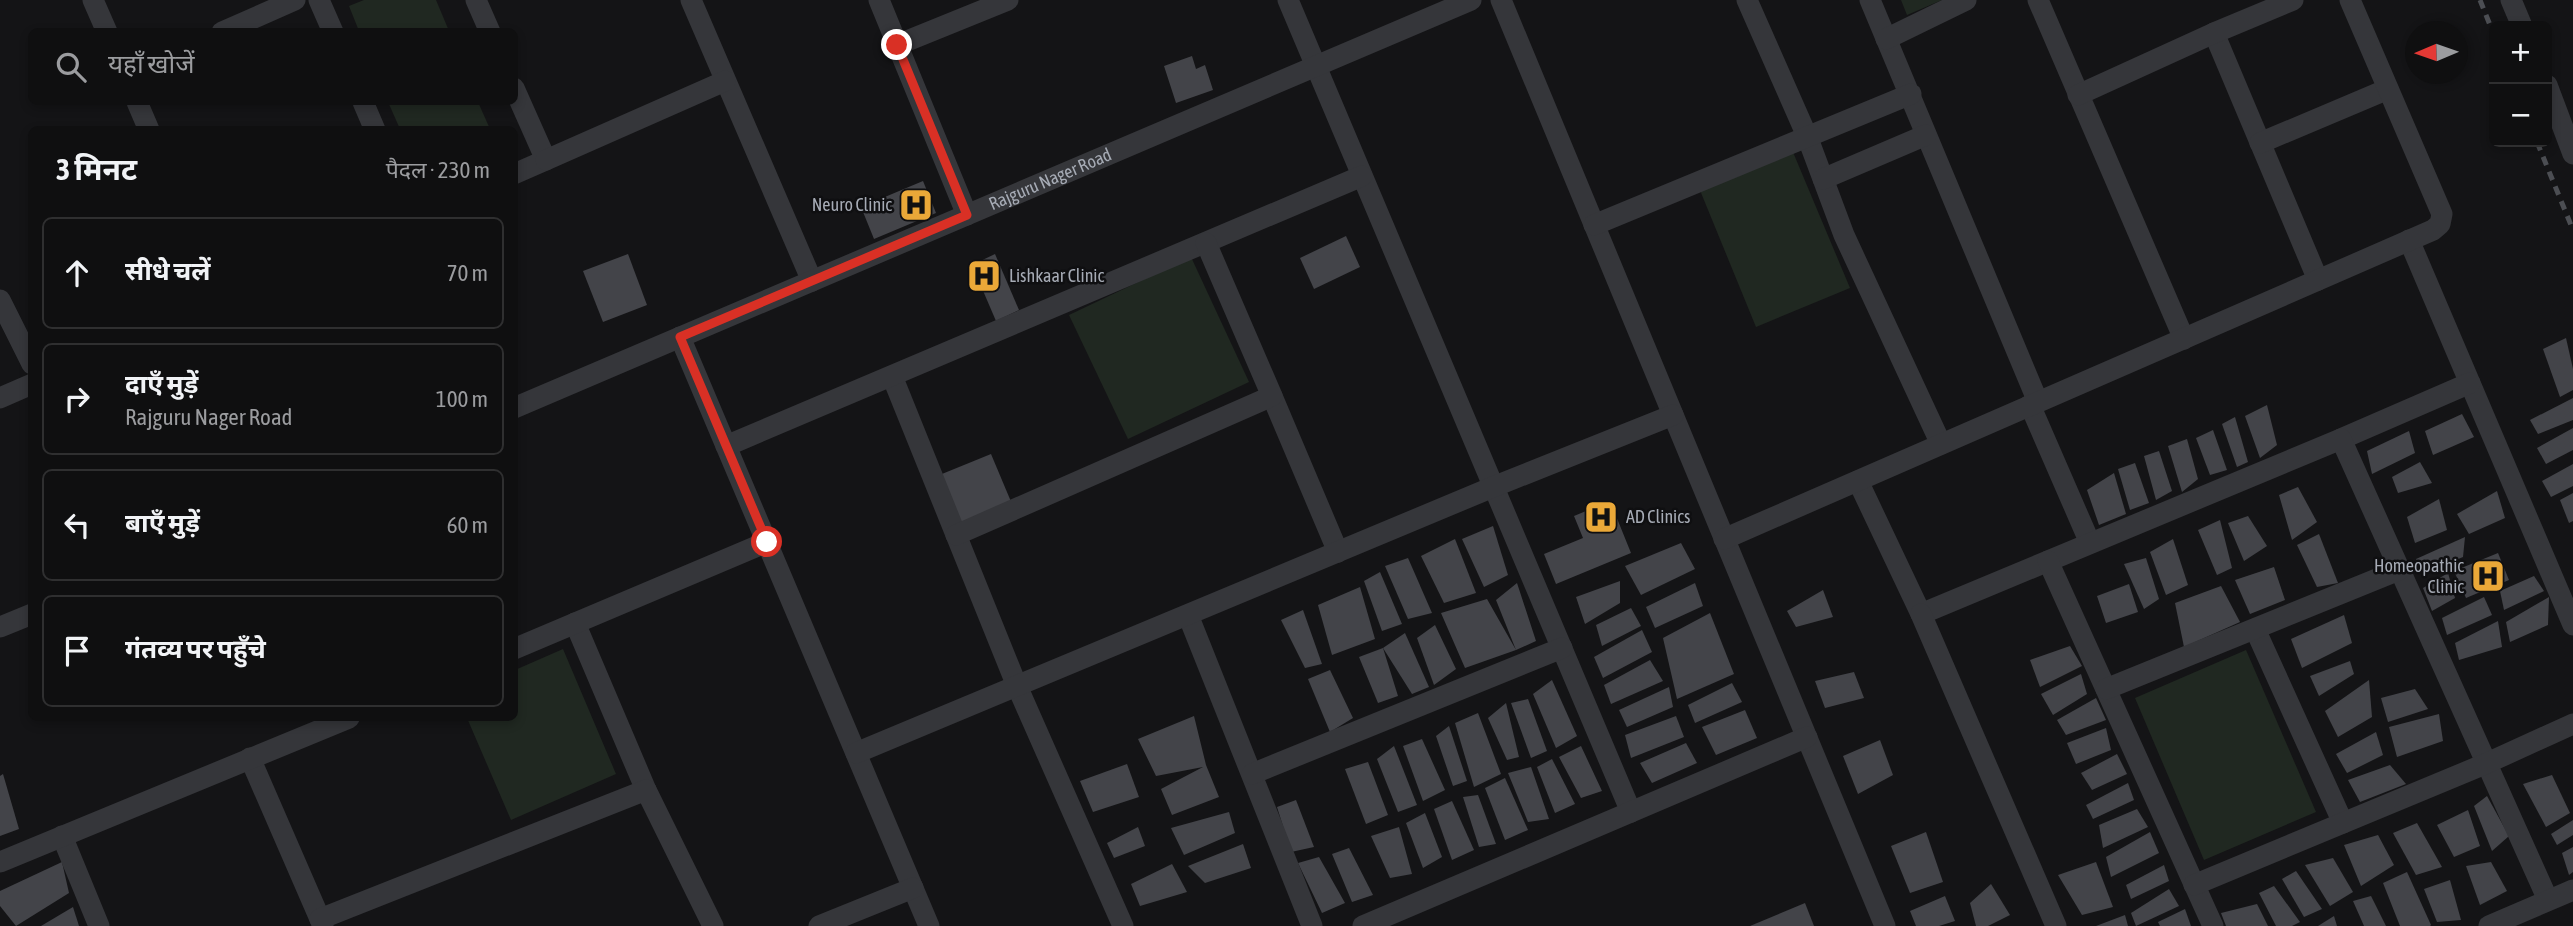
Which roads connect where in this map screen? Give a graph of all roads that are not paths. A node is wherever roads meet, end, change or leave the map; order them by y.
1 (93, 0) edge
2 (295, 0) edge
3 (319, 0) edge
4 (476, 0) edge
5 (691, 0) edge
6 (879, 0) edge
7 (1008, 0) edge
8 (1288, 0) edge
9 (1471, 0) edge
10 (1501, 0) edge
11 (1747, 0) edge
12 (1870, 0) edge
13 (1966, 0) edge
14 (2038, 0) edge
15 (2293, 0) edge
16 (2350, 0) edge
17 (2511, 0) edge
18 (2520, 21) edge
19 (105, 28) edge
20 (231, 28) edge
21 (331, 28) edge
22 (488, 28) edge
23 (2214, 33) junction
24 (1886, 39) junction
25 (897, 45) junction
26 (1315, 66) junction
27 (725, 81) junction
28 (2388, 89) junction
29 (2552, 93) edge
30 (1911, 94) junction
31 (2078, 95) junction
32 (518, 97) edge
33 (138, 105) edge
34 (364, 105) edge
35 (2566, 114) edge
36 (147, 126) edge
37 (373, 126) edge
38 (1926, 135) junction
39 (1807, 136) junction
40 (2260, 143) junction
41 (2573, 154) edge
42 (546, 160) junction
43 (518, 172) edge
44 (1362, 176) junction
45 (1823, 179) junction
46 (967, 215) junction
47 (1594, 225) junction
48 (2409, 240) junction
49 (1206, 243) junction
50 (2318, 280) junction
51 (812, 281) junction
52 (0, 300) edge
53 (680, 337) junction
54 (2184, 339) junction
55 (28, 356) edge
56 (892, 376) junction
57 (2470, 383) junction
58 (28, 386) edge
59 (1272, 396) junction
60 (0, 398) edge
61 (2034, 404) junction
62 (518, 406) edge
63 (1673, 415) junction
64 (2341, 439) junction
65 (1941, 444) junction
66 (726, 446) junction
67 (1858, 481) junction
68 (1493, 487) junction
69 (956, 535) junction
70 (1724, 539) junction
71 (767, 542) junction
72 (2090, 544) junction
73 (1338, 552) junction
74 (2048, 561) junction
75 (2399, 570) junction
76 (1921, 614) junction
77 (1188, 615) junction
78 (28, 616) edge
79 (575, 623) junction
80 (2573, 625) edge
81 (0, 627) edge
82 (2255, 629) junction
83 (518, 647) edge
84 (1562, 648) junction
85 (1017, 686) junction
86 (2106, 689) junction
87 (342, 721) edge
88 (2573, 724) edge
89 (1807, 737) junction
90 (856, 753) junction
91 (250, 758) junction
92 (2485, 764) junction
93 (1252, 774) junction
94 (646, 790) junction
95 (1631, 812) junction
96 (2343, 823) junction
97 (62, 836) junction
98 (0, 862) edge
99 (2194, 885) junction
100 (913, 888) junction
101 (2573, 890) edge
102 (2541, 911) edge
103 (321, 922) edge
104 (99, 926) edge
105 (712, 926) edge
106 (819, 926) edge
107 (929, 926) edge
108 (1123, 926) edge
109 (1312, 926) edge
110 (1363, 926) edge
111 (1885, 926) edge
112 (2056, 926) edge
113 (2213, 926) edge
114 (2489, 926) edge

1 - 19 street
2 - 20 street
3 - 21 street
4 - 22 street
5 - 27 street
6 - 25 street
7 - 25 street
8 - 26 street
9 - 26 street, Rajguru Nager Road
10 - 47 street
11 - 39 street
12 - 24 street
13 - 24 street
14 - 31 street
15 - 23 street
16 - 28 street
17 - 18 street
23 - 31 street
23 - 40 street
24 - 30 street
25 - 46 street
26 - 44 street
26 - 46 street, Rajguru Nager Road
27 - 42 street
27 - 51 street
28 - 40 street
28 - 48 street
29 - 35 street
30 - 38 street
30 - 39 street
31 - 54 street
32 - 42 street
33 - 36 street
34 - 37 street
35 - 41 street
38 - 45 street
38 - 61 street
39 - 45 street
39 - 47 street
40 - 50 street
42 - 43 street
44 - 49 street
44 - 68 street
45 - 65 street
46 - 51 street, Rajguru Nager Road
47 - 63 street
48 - 50 street
48 - 57 street
49 - 56 street
49 - 59 street
50 - 54 street
51 - 53 street, Rajguru Nager Road
52 - 55 street
53 - 62 street, Rajguru Nager Road
53 - 66 street
54 - 61 street
56 - 66 street
56 - 69 street
57 - 64 street
57 - 80 street
58 - 60 street
59 - 69 street
59 - 73 street
61 - 65 street
61 - 72 street
63 - 68 street
63 - 70 street
64 - 72 street
64 - 75 street
65 - 67 street
66 - 71 street
67 - 70 street
67 - 76 street
68 - 73 street
68 - 84 street
69 - 85 street
70 - 89 street
71 - 79 street
71 - 90 street
72 - 74 street
73 - 77 street
74 - 76 street
74 - 86 street
75 - 82 street
75 - 92 street
76 - 112 street
77 - 85 street
77 - 93 street
78 - 81 street
79 - 83 street
79 - 94 street
82 - 86 street
82 - 96 street
84 - 93 street
84 - 95 street
85 - 90 street
85 - 108 street
86 - 99 street
87 - 91 street
88 - 92 street
89 - 95 street
89 - 111 street
90 - 100 street
91 - 97 street
91 - 103 street
92 - 96 street
92 - 102 street
93 - 109 street
94 - 103 street
94 - 105 street
95 - 110 street
96 - 99 street
97 - 98 street
97 - 104 street
99 - 113 street
100 - 106 street
100 - 107 street
101 - 102 street
102 - 114 street

